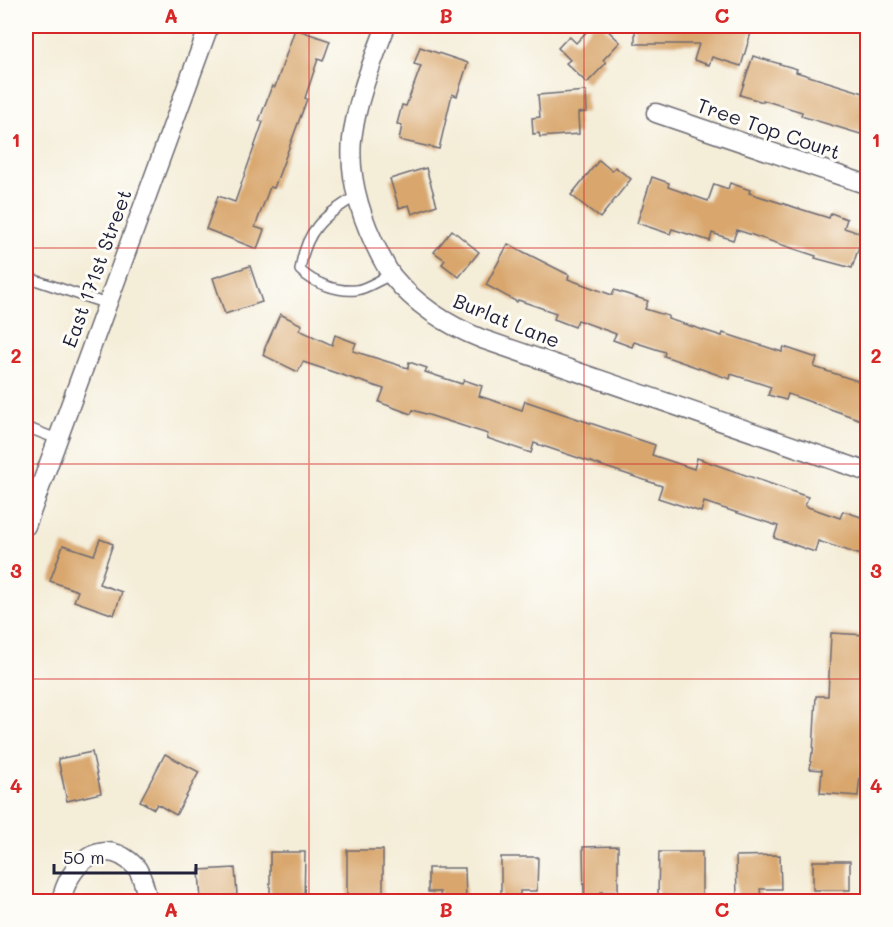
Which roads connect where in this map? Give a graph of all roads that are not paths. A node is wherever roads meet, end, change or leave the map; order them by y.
1 (209, 26) edge
2 (386, 26) edge
3 (656, 113) dead end
4 (867, 185) edge
5 (356, 196) junction
6 (390, 275) junction
7 (26, 277) edge
8 (107, 304) junction
9 (26, 427) edge
10 (57, 440) junction
11 (867, 472) edge
12 (26, 526) edge
13 (61, 902) edge
14 (149, 902) edge

1 - 8 street, East 171st Street
2 - 5 street, Burlat Lane
3 - 4 street, Tree Top Court
5 - 6 street, Burlat Lane
5 - 6 lane
6 - 11 street, Burlat Lane
7 - 8 lane
8 - 10 street, East 171st Street
9 - 10 lane
10 - 12 street, East 171st Street
13 - 14 street

